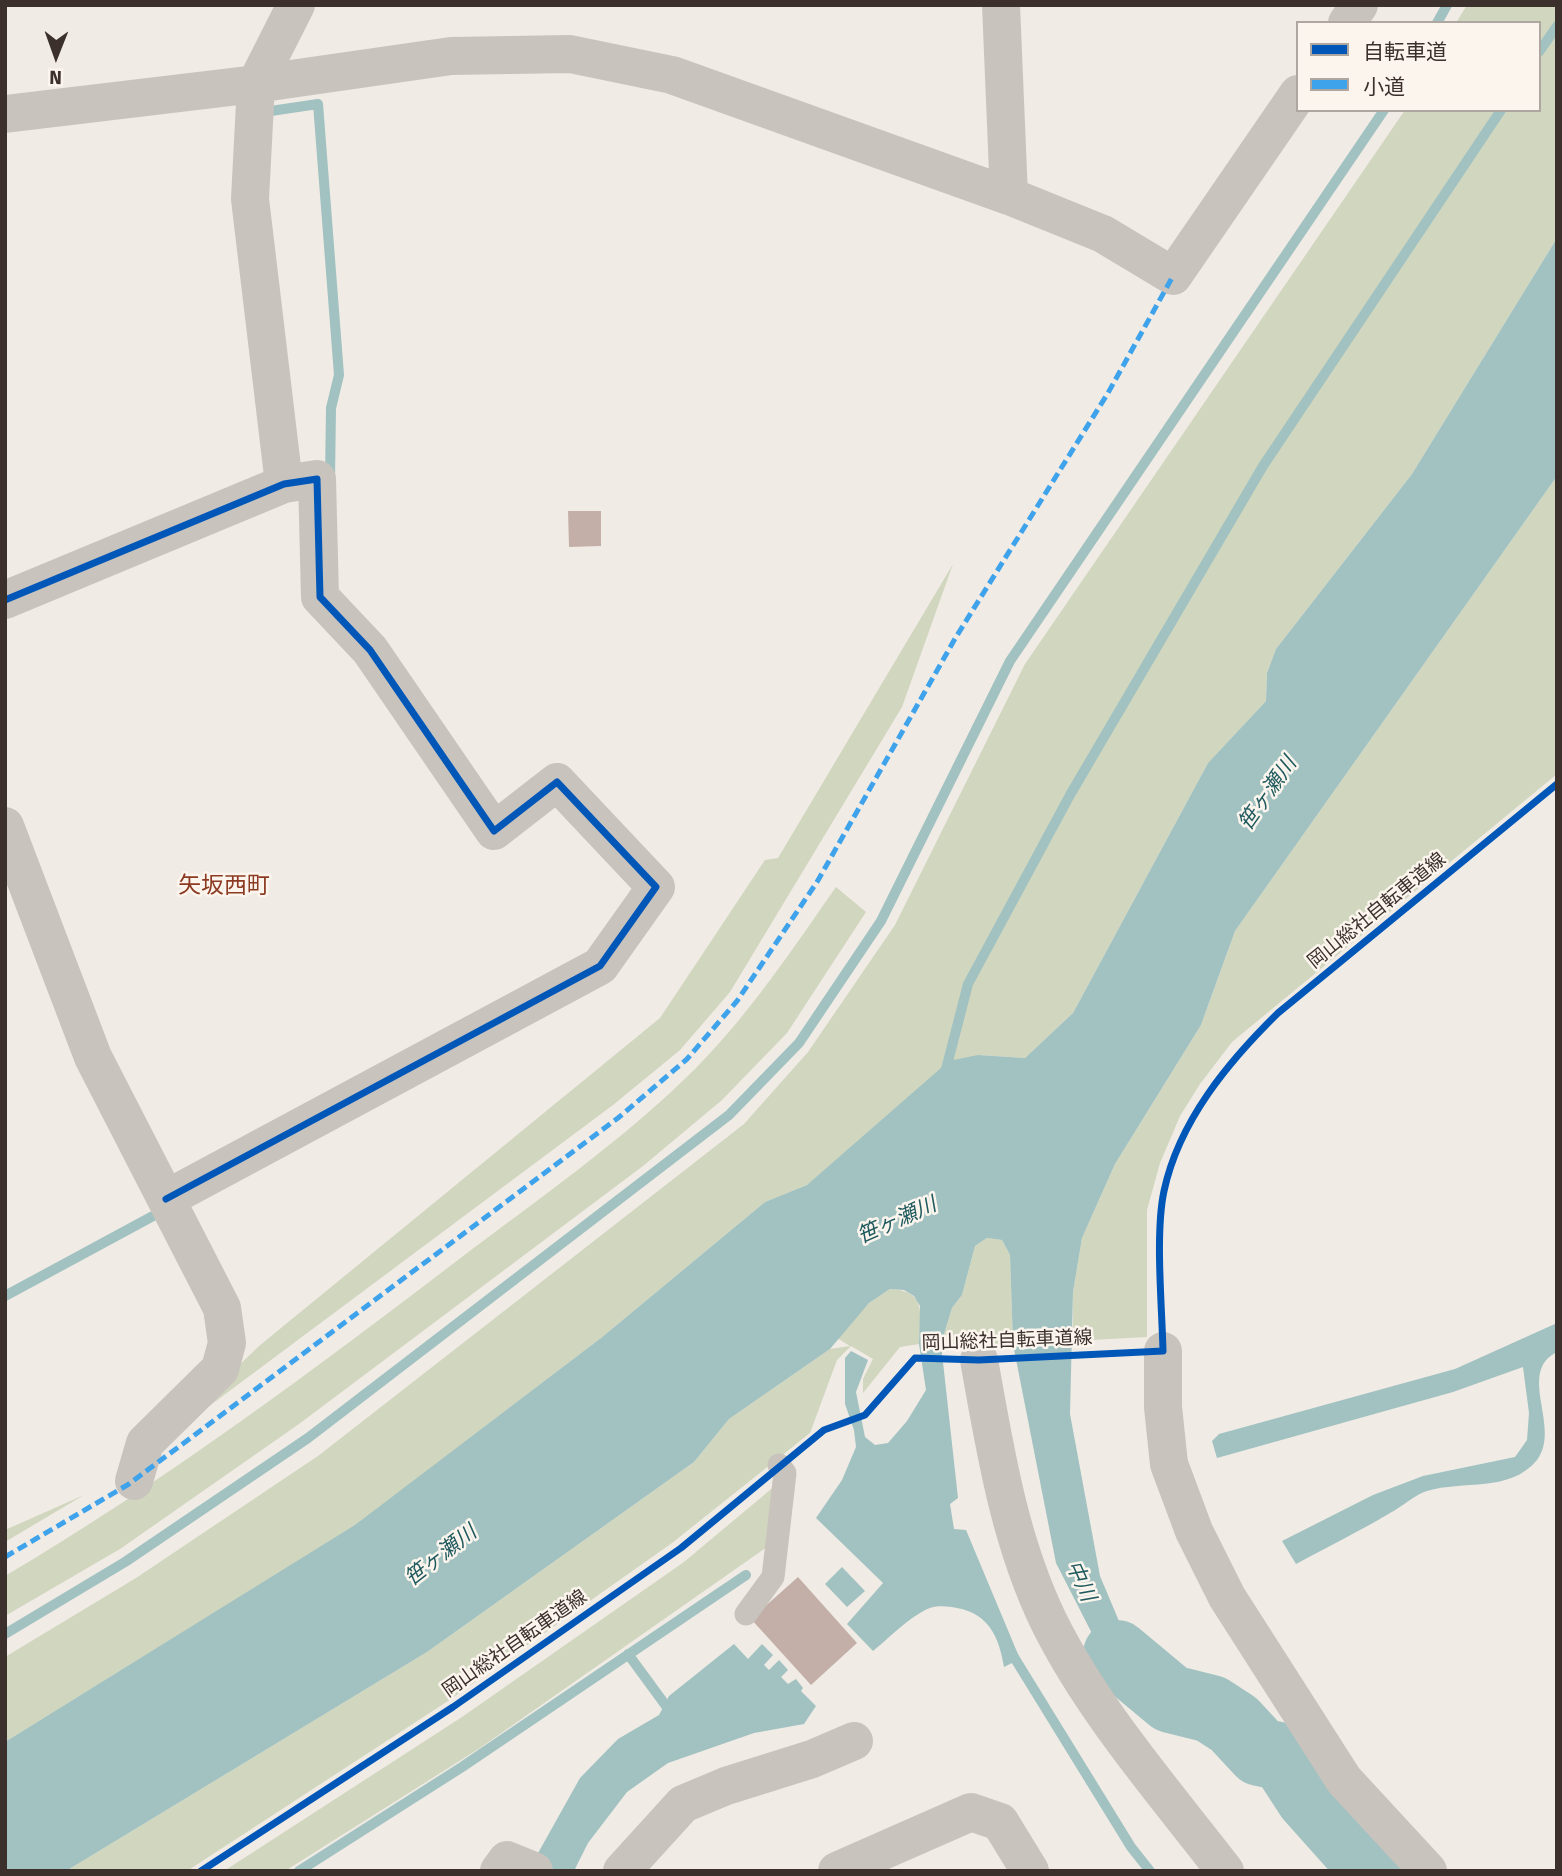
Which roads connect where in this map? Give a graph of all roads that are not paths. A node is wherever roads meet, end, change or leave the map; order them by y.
1 (296, 5) edge
2 (1001, 5) edge
3 (1359, 5) edge
4 (1348, 21) edge
5 (256, 84) junction
6 (1296, 97) edge
7 (5, 114) edge
8 (1009, 196) junction
9 (284, 484) junction
10 (5, 600) edge
11 (5, 826) edge
12 (166, 1199) junction
13 (1163, 1351) dead end
14 (979, 1360) dead end
15 (779, 1465) dead end
16 (134, 1481) dead end
17 (746, 1614) dead end
18 (855, 1741) dead end
19 (622, 1871) edge
20 (837, 1871) edge
21 (1030, 1871) edge
22 (1225, 1871) edge
23 (1429, 1871) edge

1 - 5 street
2 - 8 street
3 - 4 street
5 - 7 street
5 - 8 street
5 - 9 street
6 - 8 street
9 - 10 street
9 - 12 street
11 - 12 street
12 - 16 street
13 - 23 street
14 - 22 street
15 - 17 lane
18 - 19 street
20 - 21 street

